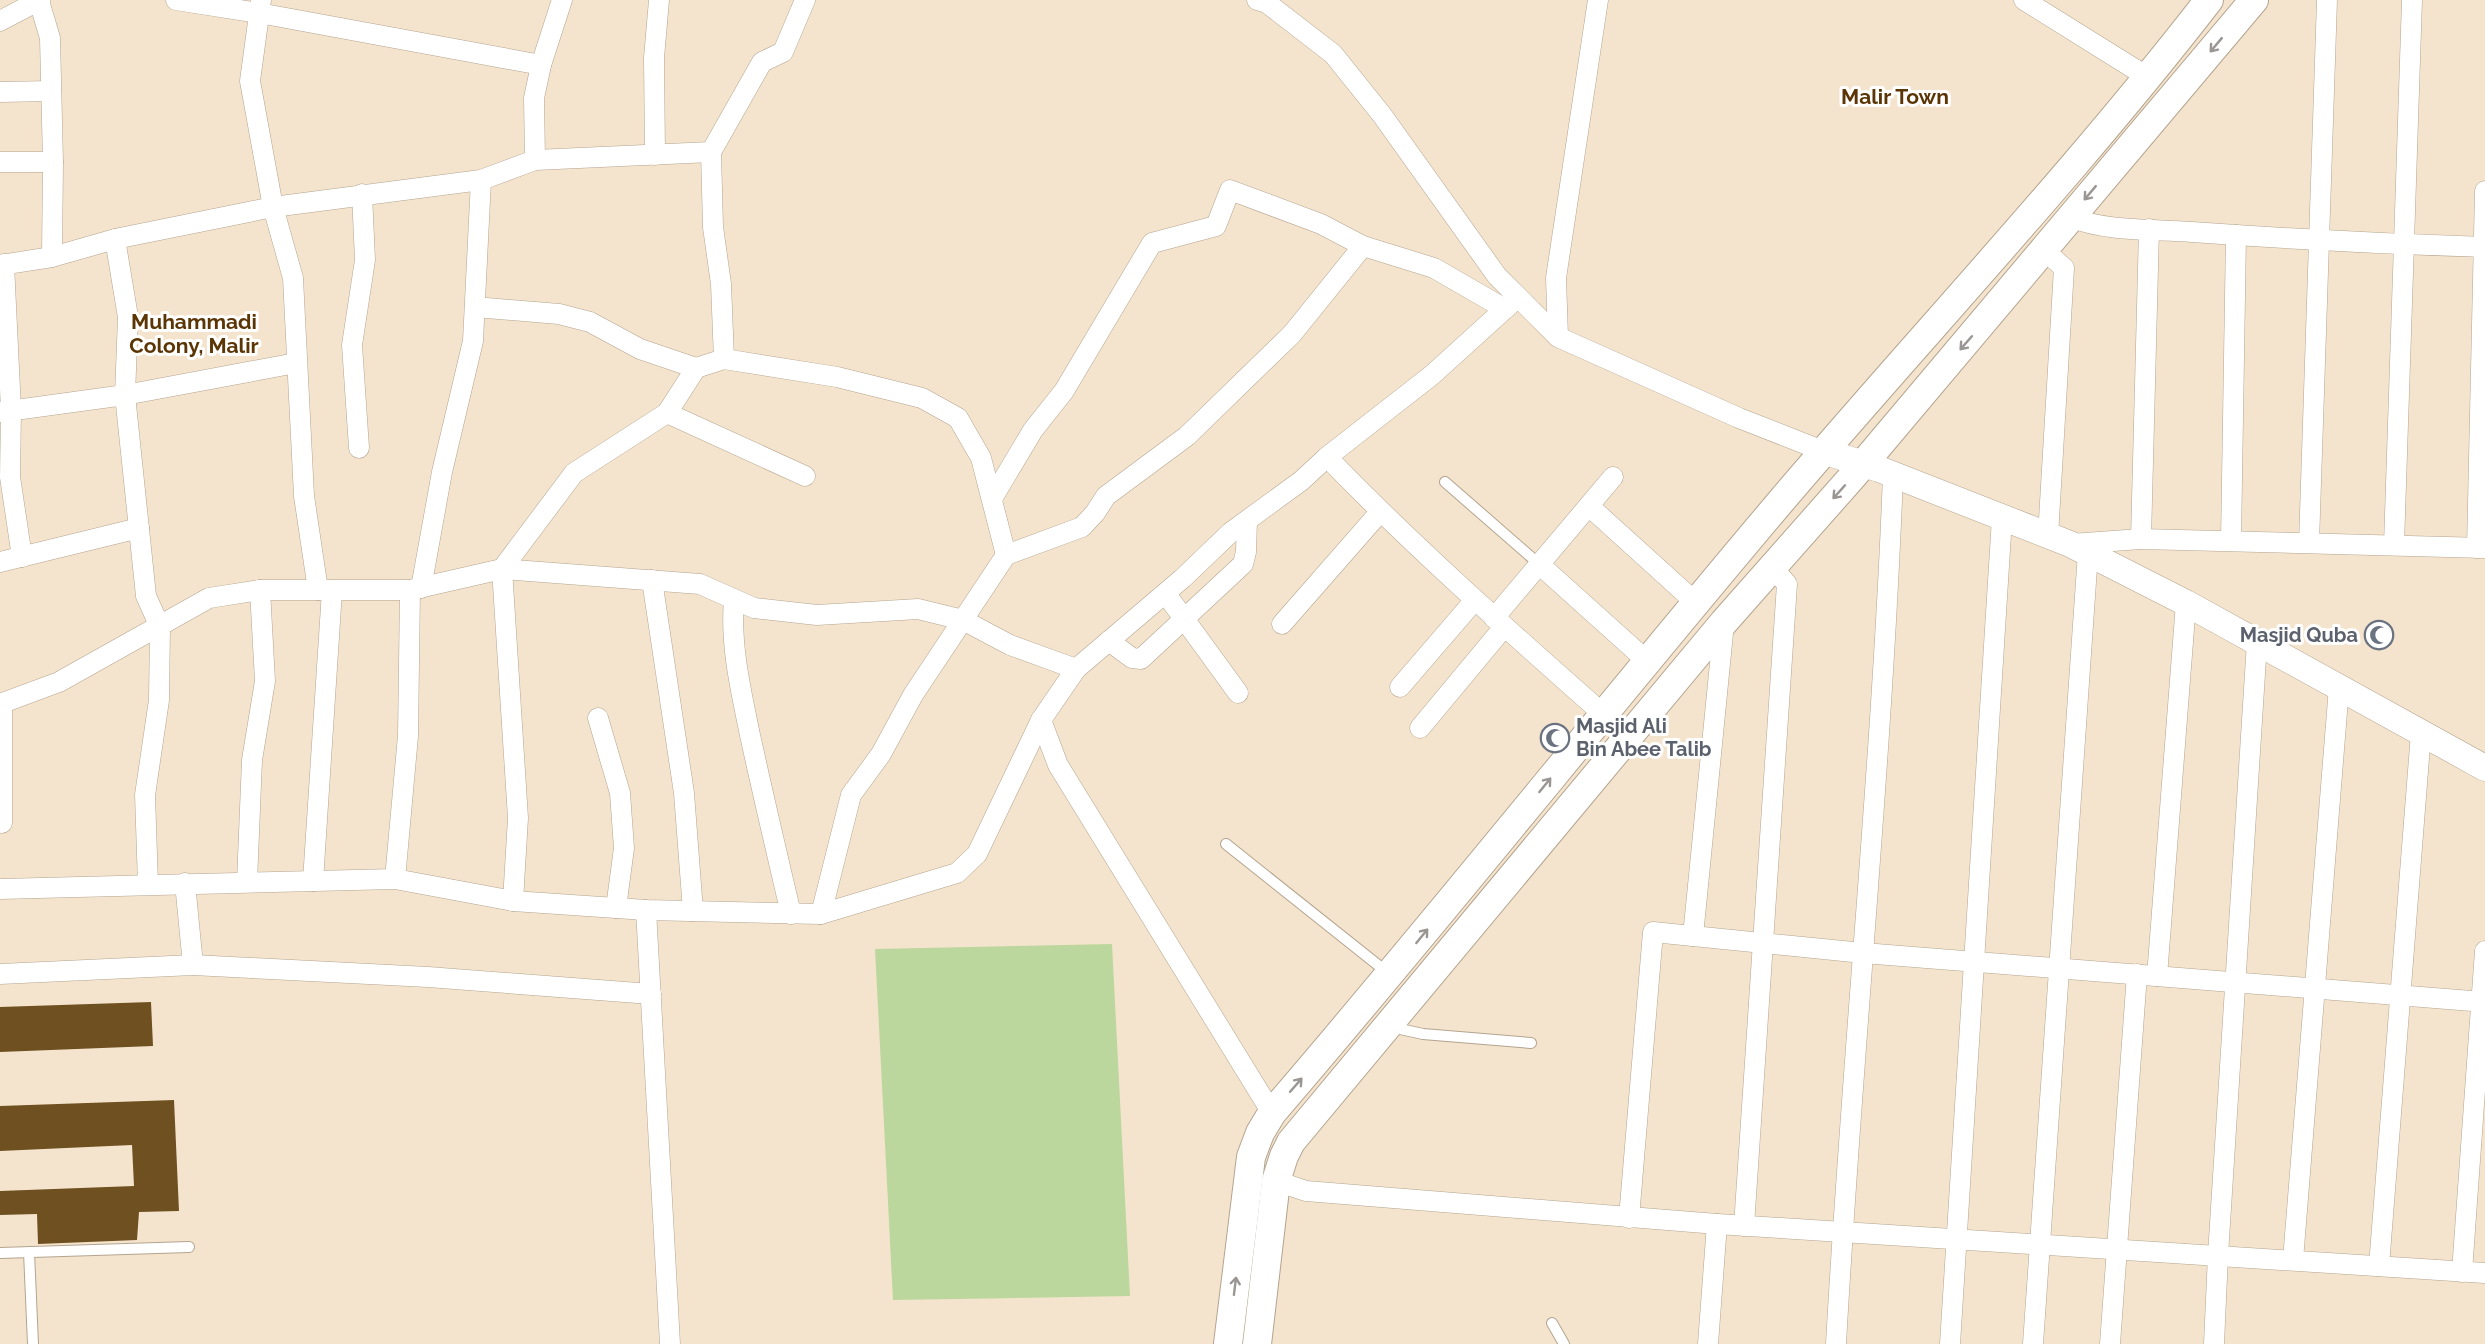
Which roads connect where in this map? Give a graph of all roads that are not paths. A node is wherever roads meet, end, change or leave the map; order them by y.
1 (40, 0) edge
2 (176, 0) edge
3 (562, 0) edge
4 (659, 0) edge
5 (805, 0) edge
6 (1257, 0) edge
7 (1598, 0) edge
8 (2024, 0) edge
9 (2209, 0) edge
10 (2254, 0) edge
11 (2327, 0) edge
12 (2412, 0) edge
13 (260, 6) edge
14 (0, 21) edge
15 (541, 65) junction
16 (2149, 78) junction
17 (51, 91) junction
18 (0, 92) edge
19 (711, 152) junction
20 (655, 155) junction
21 (535, 160) junction
22 (0, 162) edge
23 (53, 162) junction
24 (481, 180) junction
25 (2485, 191) edge
26 (362, 194) junction
27 (273, 207) junction
28 (2070, 217) junction
29 (2149, 229) junction
30 (2236, 235) junction
31 (115, 239) junction
32 (2320, 241) junction
33 (2404, 244) junction
34 (1363, 246) junction
35 (2484, 247) edge
36 (2045, 251) junction
37 (52, 257) junction
38 (2, 264) edge
39 (1512, 303) junction
40 (475, 307) junction
41 (1558, 337) junction
42 (724, 359) junction
43 (296, 363) junction
44 (696, 369) junction
45 (125, 395) junction
46 (5, 411) edge
47 (667, 413) junction
48 (359, 448) dead end
49 (1823, 451) junction
50 (1327, 457) junction
51 (1862, 464) junction
52 (1893, 475) junction
53 (805, 476) dead end
54 (1613, 477) dead end
55 (1445, 483) dead end
56 (993, 496) junction
57 (1589, 506) junction
58 (1380, 512) junction
59 (2002, 518) junction
60 (1247, 521) junction
61 (139, 528) junction
62 (2141, 539) junction
63 (2231, 542) junction
64 (2310, 543) junction
65 (2068, 544) junction
66 (2394, 545) junction
67 (2481, 548) edge
68 (1006, 555) junction
69 (21, 557) junction
70 (0, 562) edge
71 (1539, 564) junction
72 (1772, 567) junction
73 (502, 568) junction
74 (652, 580) junction
75 (416, 589) junction
76 (260, 590) junction
77 (325, 591) junction
78 (1166, 594) junction
79 (734, 600) junction
80 (1474, 601) junction
81 (1695, 602) junction
82 (2186, 603) junction
83 (1184, 618) junction
84 (963, 620) junction
85 (1499, 622) junction
86 (1724, 622) junction
87 (1282, 624) dead end
88 (160, 627) junction
89 (1109, 641) junction
90 (2257, 642) junction
91 (1647, 661) junction
92 (1076, 669) junction
93 (1400, 687) dead end
94 (2339, 687) junction
95 (1238, 693) dead end
96 (1, 704) edge
97 (1602, 713) junction
98 (598, 718) dead end
99 (1041, 720) junction
100 (1420, 728) dead end
101 (2421, 733) junction
102 (2485, 768) edge
103 (2, 823) dead end
104 (1226, 844) dead end
105 (395, 879) junction
106 (313, 881) junction
107 (247, 882) junction
108 (185, 883) junction
109 (147, 884) junction
110 (0, 889) edge
111 (513, 901) junction
112 (616, 908) junction
113 (1446, 908) junction
114 (646, 910) junction
115 (693, 911) junction
116 (791, 914) junction
117 (820, 914) junction
118 (1471, 926) junction
119 (1693, 936) junction
120 (1763, 943) junction
121 (2485, 951) edge
122 (1863, 953) junction
123 (1974, 962) junction
124 (193, 964) junction
125 (2059, 968) junction
126 (0, 974) edge
127 (2137, 974) junction
128 (1391, 975) junction
129 (2157, 976) junction
130 (2235, 982) junction
131 (2315, 988) junction
132 (651, 994) junction
133 (2400, 995) junction
134 (2483, 1001) edge
135 (1386, 1026) junction
136 (1531, 1043) dead end
137 (1272, 1113) junction
138 (1276, 1181) junction
139 (1629, 1218) junction
140 (1717, 1224) junction
141 (1744, 1226) junction
142 (1842, 1232) junction
143 (1957, 1239) junction
144 (2040, 1244) junction
145 (189, 1247) dead end
146 (2117, 1249) junction
147 (29, 1252) junction
148 (0, 1253) edge
149 (2218, 1255) junction
150 (2293, 1260) junction
151 (2379, 1266) junction
152 (2462, 1272) junction
153 (2485, 1274) edge
154 (1552, 1323) dead end
155 (33, 1344) edge
156 (670, 1344) edge
157 (1228, 1344) edge
158 (1257, 1344) edge
159 (1564, 1344) edge
160 (1708, 1344) edge
161 (1836, 1344) edge
162 (1950, 1344) edge
163 (2033, 1344) edge
164 (2110, 1344) edge
165 (2214, 1344) edge

1 - 14 street
1 - 17 street
2 - 13 street
3 - 15 street
4 - 20 street
5 - 19 street
6 - 39 street
7 - 41 street
8 - 16 street
9 - 16 main road
10 -> 28 main road
11 - 32 street
12 - 33 street
13 - 15 street
13 - 27 street
15 - 21 street
16 - 49 main road
17 - 18 street
17 - 23 street
19 - 20 street
19 - 42 street
20 - 21 street
21 - 24 street
22 - 23 street
23 - 37 street
24 - 26 street
24 - 40 street
25 - 35 street
26 - 27 street
26 - 48 street
27 - 31 street
27 - 43 street
28 - 29 street
28 - 36 main road
29 - 30 street
29 - 62 street
30 - 32 street
30 - 63 street
31 - 37 street
31 - 45 street
32 - 33 street
32 - 64 street
33 - 35 street
33 - 66 street
34 - 39 street
34 - 56 street
34 - 68 street
35 - 67 street
36 -> 51 main road
36 - 65 street
37 - 38 street
38 - 46 street
39 - 41 street
39 - 50 street
40 - 44 street
40 - 75 street
41 - 49 street
42 - 44 street
42 - 56 street
43 - 45 street
43 - 77 street
44 - 47 street
45 - 46 street
45 - 61 street
46 - 69 street
47 - 53 street
47 - 73 street
49 - 51 street
49 - 81 main road
50 - 58 street
50 - 60 street
51 - 52 street
51 -> 72 main road
52 - 59 street
52 - 122 street
54 - 57 street
55 - 71 lane
56 - 68 street
57 - 71 street
57 - 81 street
58 - 80 street
58 - 87 street
59 - 65 street
59 - 123 street
60 - 78 street
60 - 83 street
61 - 69 street
61 - 88 street
62 - 63 street
62 - 65 street
63 - 64 street
64 - 66 street
65 - 82 street
65 - 125 street
66 - 67 street
68 - 84 street
69 - 70 street
71 - 85 street
71 - 91 street
72 - 86 main road
72 - 120 street
73 - 74 street
73 - 75 street
73 - 111 street
74 - 79 street
74 - 115 street
75 - 77 street
75 - 105 street
76 - 77 street
76 - 88 street
76 - 107 street
77 - 106 street
78 - 83 street
78 - 89 street
79 - 84 street
79 - 116 street
80 - 85 street
80 - 93 street
81 - 91 main road
82 - 90 street
82 - 129 street
83 - 89 street
83 - 95 street
84 - 92 street
84 - 117 street
85 - 97 street
85 - 100 street
86 - 118 main road
86 - 119 street
88 - 96 street
88 - 109 street
89 - 92 street
90 - 94 street
90 - 130 street
91 - 97 main road
92 - 99 street
94 - 101 street
94 - 131 street
96 - 103 street
113 -> 97 main road
98 - 112 street
99 - 117 street
99 - 137 street
101 - 102 street
101 - 133 street
104 - 128 lane
105 - 106 street
105 - 111 street
106 - 107 street
107 - 108 street
108 - 109 street
108 - 124 street
109 - 110 street
111 - 112 street
112 - 114 street
113 - 118 street
128 -> 113 main road
114 - 115 street
114 - 132 street
115 - 116 street
116 - 117 street
118 - 135 main road
119 - 120 street
119 - 139 street
120 - 122 street
120 - 141 street
121 - 134 street
122 - 123 street
122 - 142 street
123 - 125 street
123 - 143 street
124 - 126 street
124 - 132 street
125 - 127 street
125 - 144 street
127 - 129 street
127 - 146 street
137 -> 128 main road
129 - 130 street
130 - 131 street
130 - 149 street
131 - 133 street
131 - 150 street
132 - 156 street
133 - 134 street
133 - 151 street
134 - 152 street
135 - 136 lane
135 - 138 main road
157 -> 137 main road
138 - 139 street
138 - 158 main road
139 - 140 street
140 - 141 street
140 - 160 street
141 - 142 street
142 - 143 street
142 - 161 street
143 - 144 street
143 - 162 street
144 - 146 street
144 - 163 street
145 - 147 lane
146 - 149 street
146 - 164 street
147 - 148 lane
147 - 155 lane
149 - 150 street
149 - 165 street
150 - 151 street
151 - 152 street
152 - 153 street
154 - 159 lane

